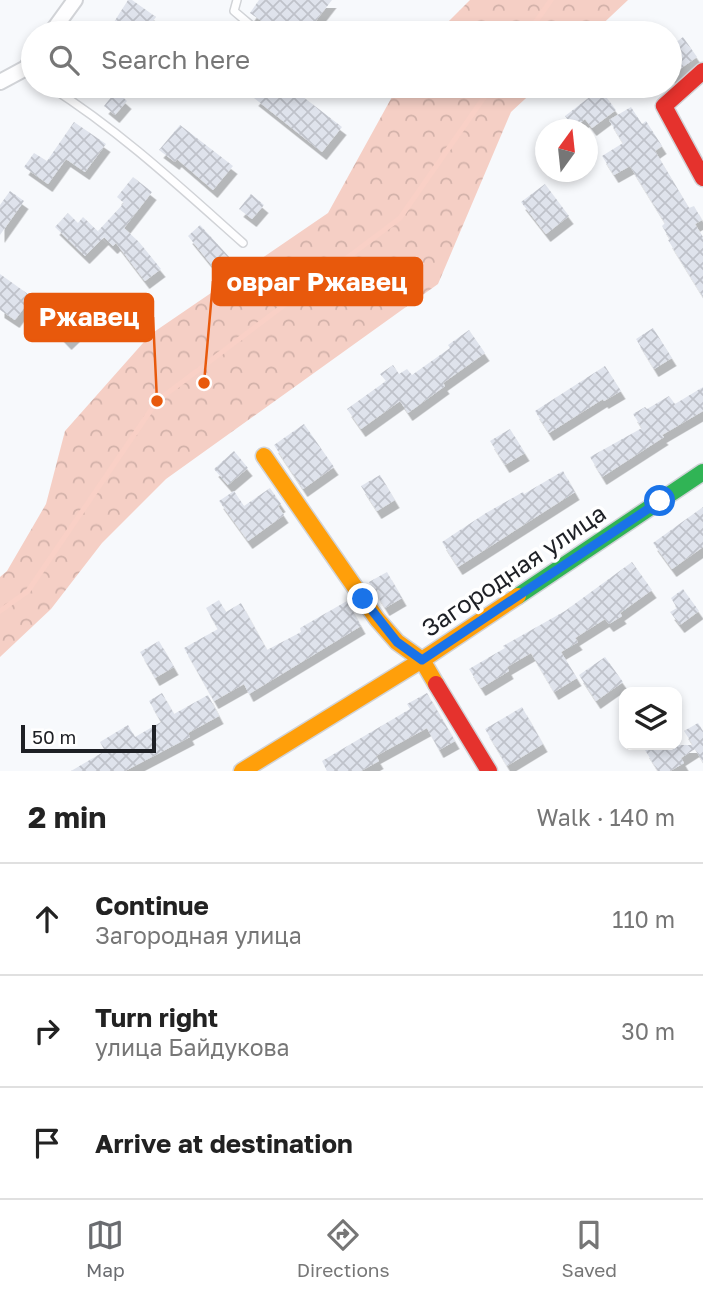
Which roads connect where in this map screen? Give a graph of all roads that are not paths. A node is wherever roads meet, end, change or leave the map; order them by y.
1 (75, 0) edge
2 (237, 0) edge
3 (60, 21) edge
4 (246, 21) edge
5 (703, 71) edge
6 (21, 72) edge
7 (0, 82) edge
8 (682, 90) edge
9 (69, 98) edge
10 (673, 98) edge
11 (703, 178) edge
12 (243, 243) dead end
13 (264, 456) dead end
14 (703, 472) edge
15 (422, 660) junction
16 (242, 771) edge
17 (489, 771) edge

1 - 3 street
2 - 4 lane
5 - 8 street
6 - 7 street
9 - 12 lane
10 - 11 street
13 - 15 street
14 - 15 street, Загородная улица
15 - 16 street, Загородная улица
15 - 17 street

